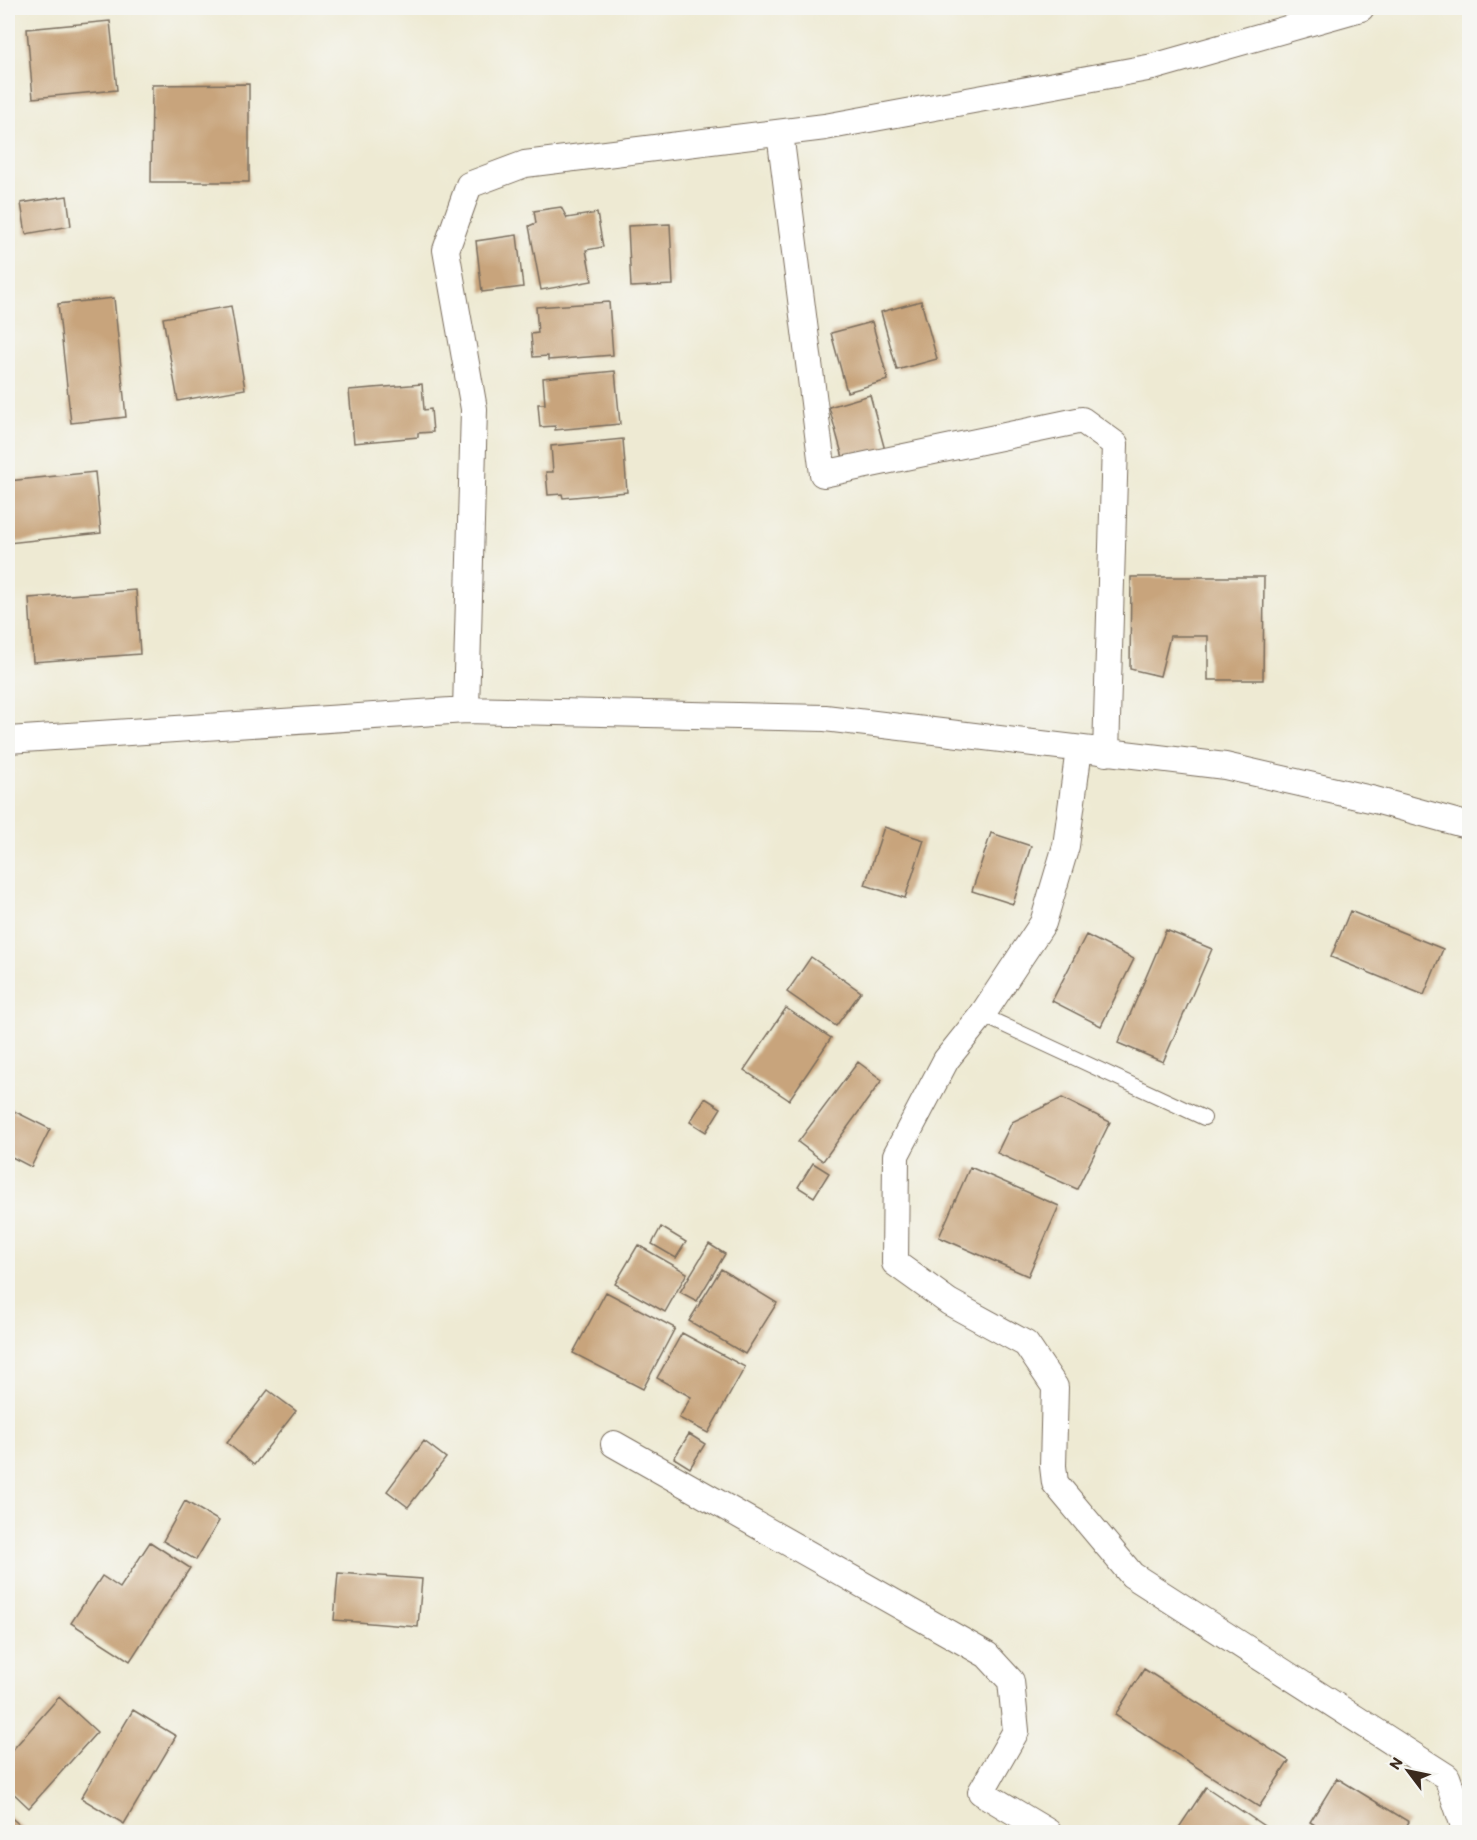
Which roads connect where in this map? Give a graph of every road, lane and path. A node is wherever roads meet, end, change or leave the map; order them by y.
1 (1361, 8) edge
2 (780, 133) junction
3 (466, 710) junction
4 (8, 740) edge
5 (1079, 749) junction
6 (1106, 753) junction
7 (1470, 826) edge
8 (982, 1015) junction
9 (1203, 1118) dead end
10 (614, 1444) dead end
11 (1048, 1833) edge
12 (1466, 1833) edge

1 - 2 street
2 - 3 street
2 - 6 street
3 - 4 street
3 - 5 street
5 - 6 street
5 - 8 street
6 - 7 street
8 - 9 lane
8 - 12 street
10 - 11 street

